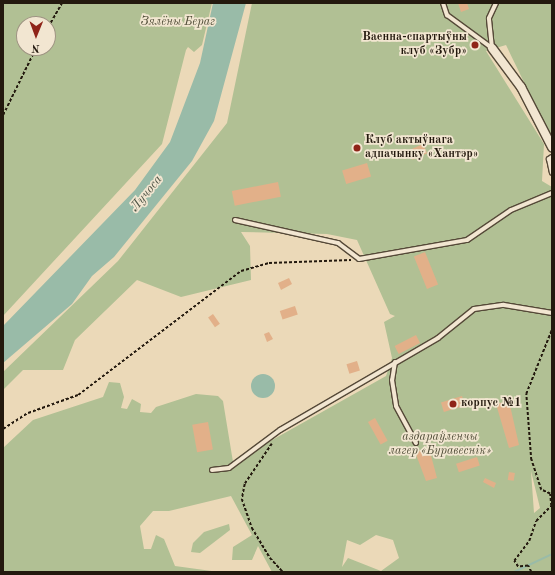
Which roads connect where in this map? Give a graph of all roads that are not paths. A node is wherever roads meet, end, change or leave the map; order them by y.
1 (443, 3) edge
2 (496, 3) edge
3 (492, 48) junction
4 (552, 147) edge
5 (552, 157) edge
6 (552, 173) edge
7 (552, 192) edge
8 (235, 220) dead end
9 (552, 314) edge
10 (395, 362) junction
11 (416, 443) dead end
12 (212, 470) dead end

1 - 3 lane
2 - 3 lane
3 - 4 street
5 - 6 lane
7 - 8 lane
9 - 10 lane
10 - 11 lane
10 - 12 lane

